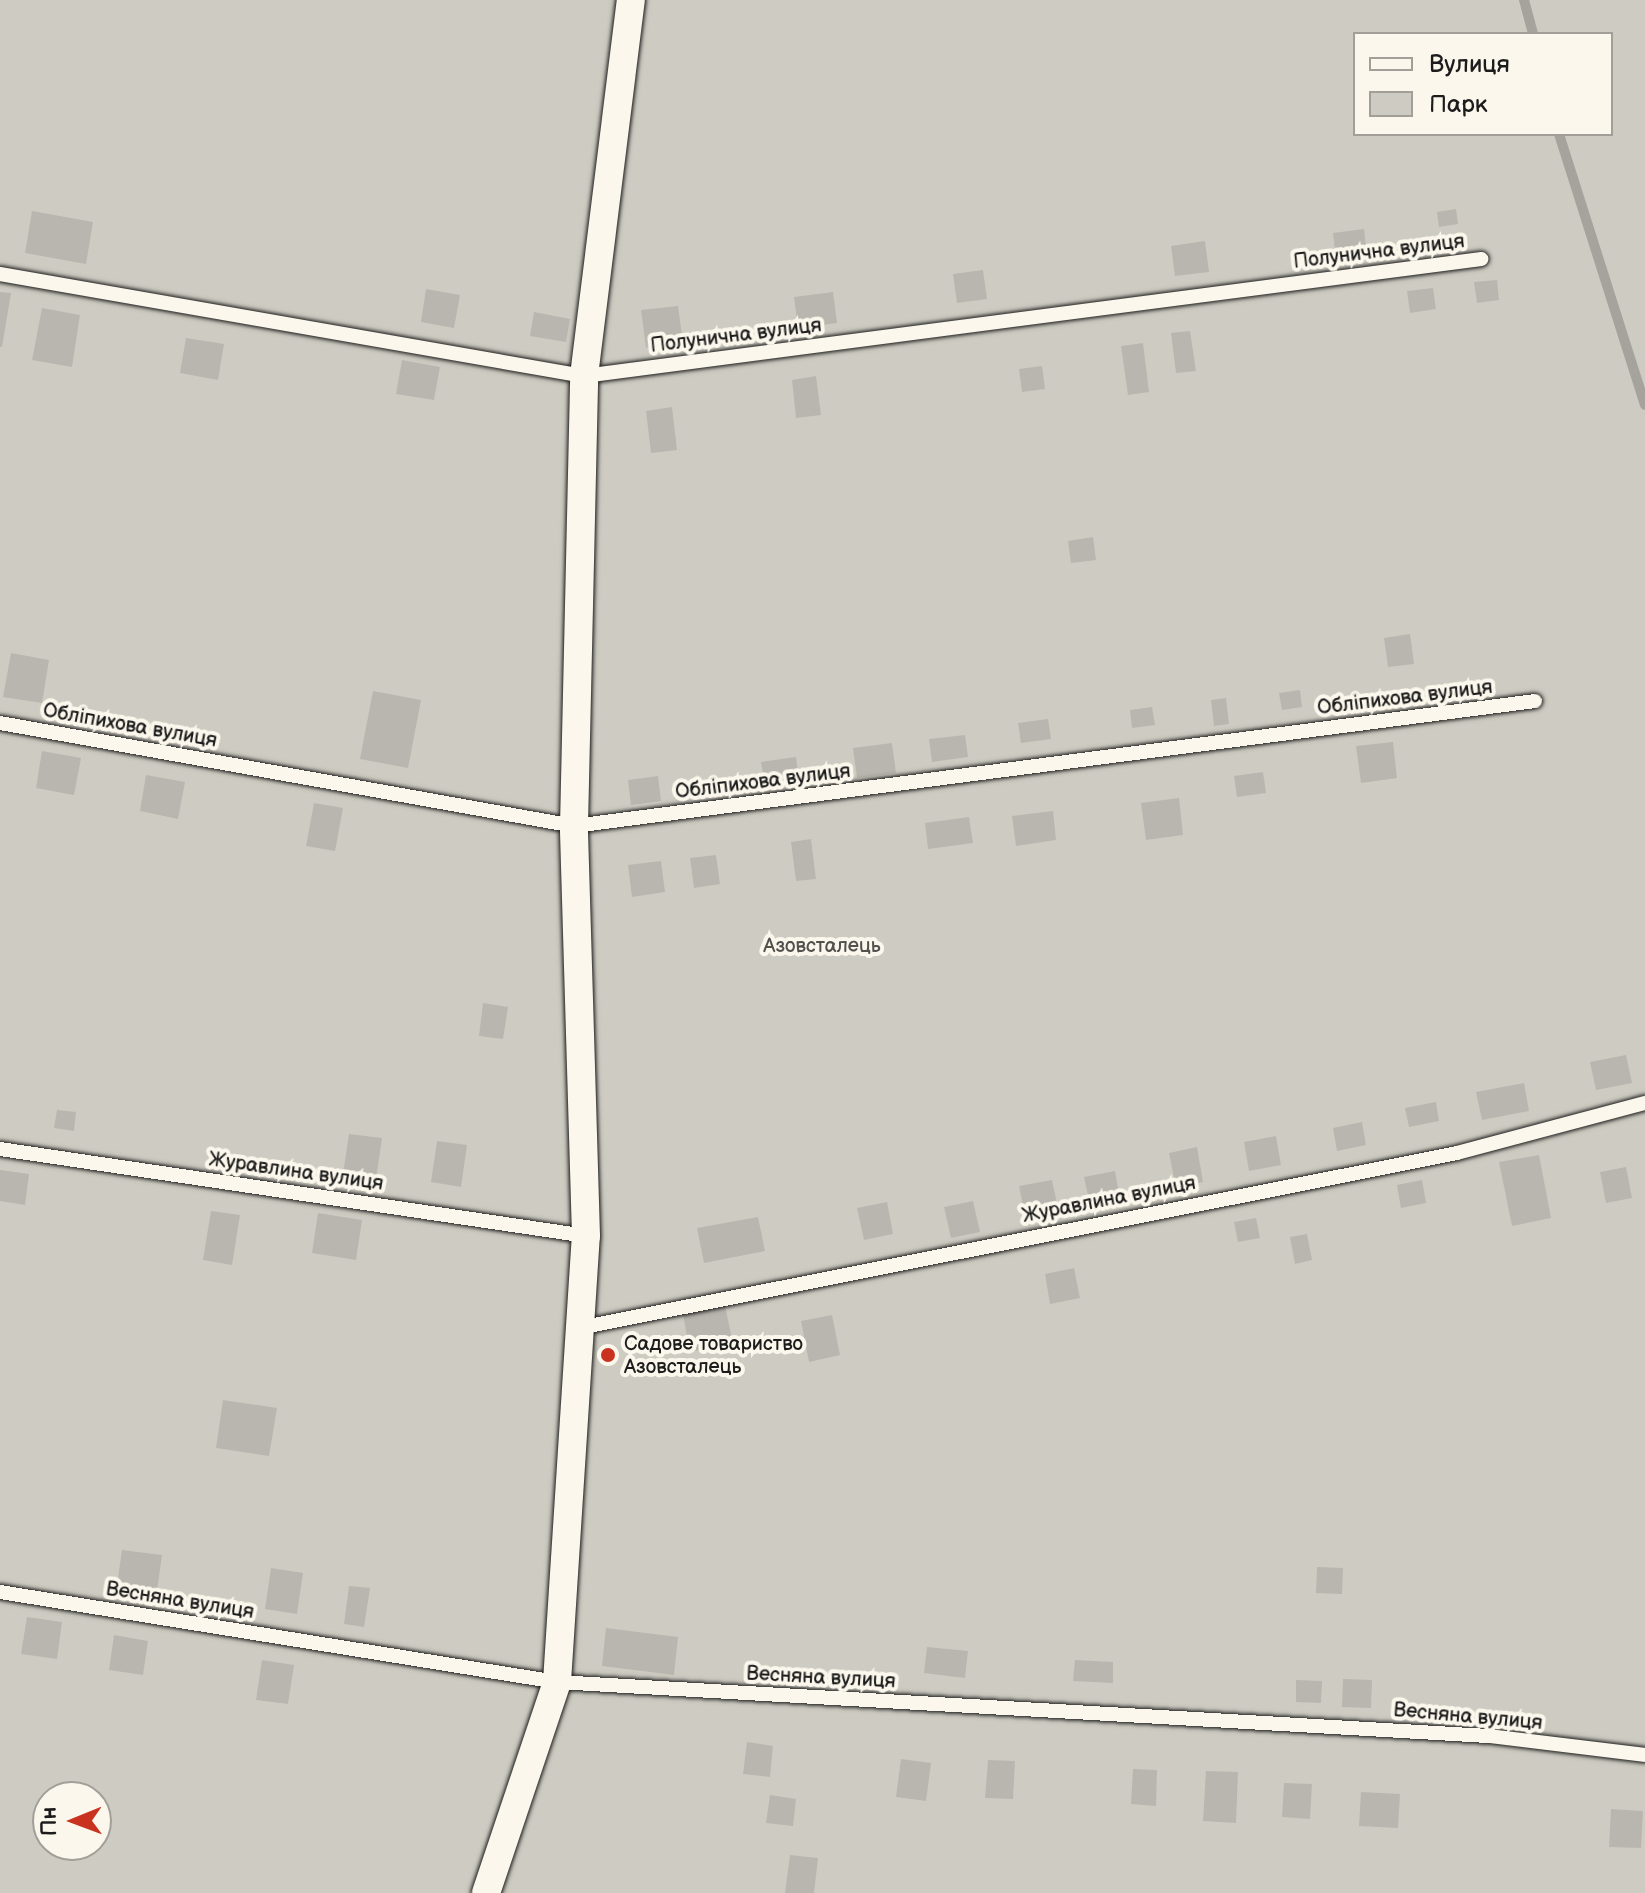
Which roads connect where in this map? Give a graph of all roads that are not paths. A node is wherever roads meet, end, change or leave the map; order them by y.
1 (631, 0) edge
2 (1481, 259) dead end
3 (0, 274) edge
4 (584, 376) junction
5 (1535, 701) dead end
6 (0, 723) edge
7 (574, 826) junction
8 (1645, 1103) edge
9 (0, 1149) edge
10 (586, 1236) junction
11 (579, 1328) junction
12 (0, 1592) edge
13 (557, 1682) junction
14 (1645, 1755) edge
15 (486, 1893) edge

1 - 4 street
2 - 4 lane, Полунична вулиця
3 - 4 lane, Полунична вулиця
4 - 7 street
5 - 7 lane, Обліпихова вулиця
6 - 7 lane, Обліпихова вулиця
7 - 10 street
8 - 11 lane, Журавлина вулиця
9 - 10 lane, Журавлина вулиця
10 - 11 street
11 - 13 street
12 - 13 lane, Весняна вулиця
13 - 14 lane, Весняна вулиця
13 - 15 street

